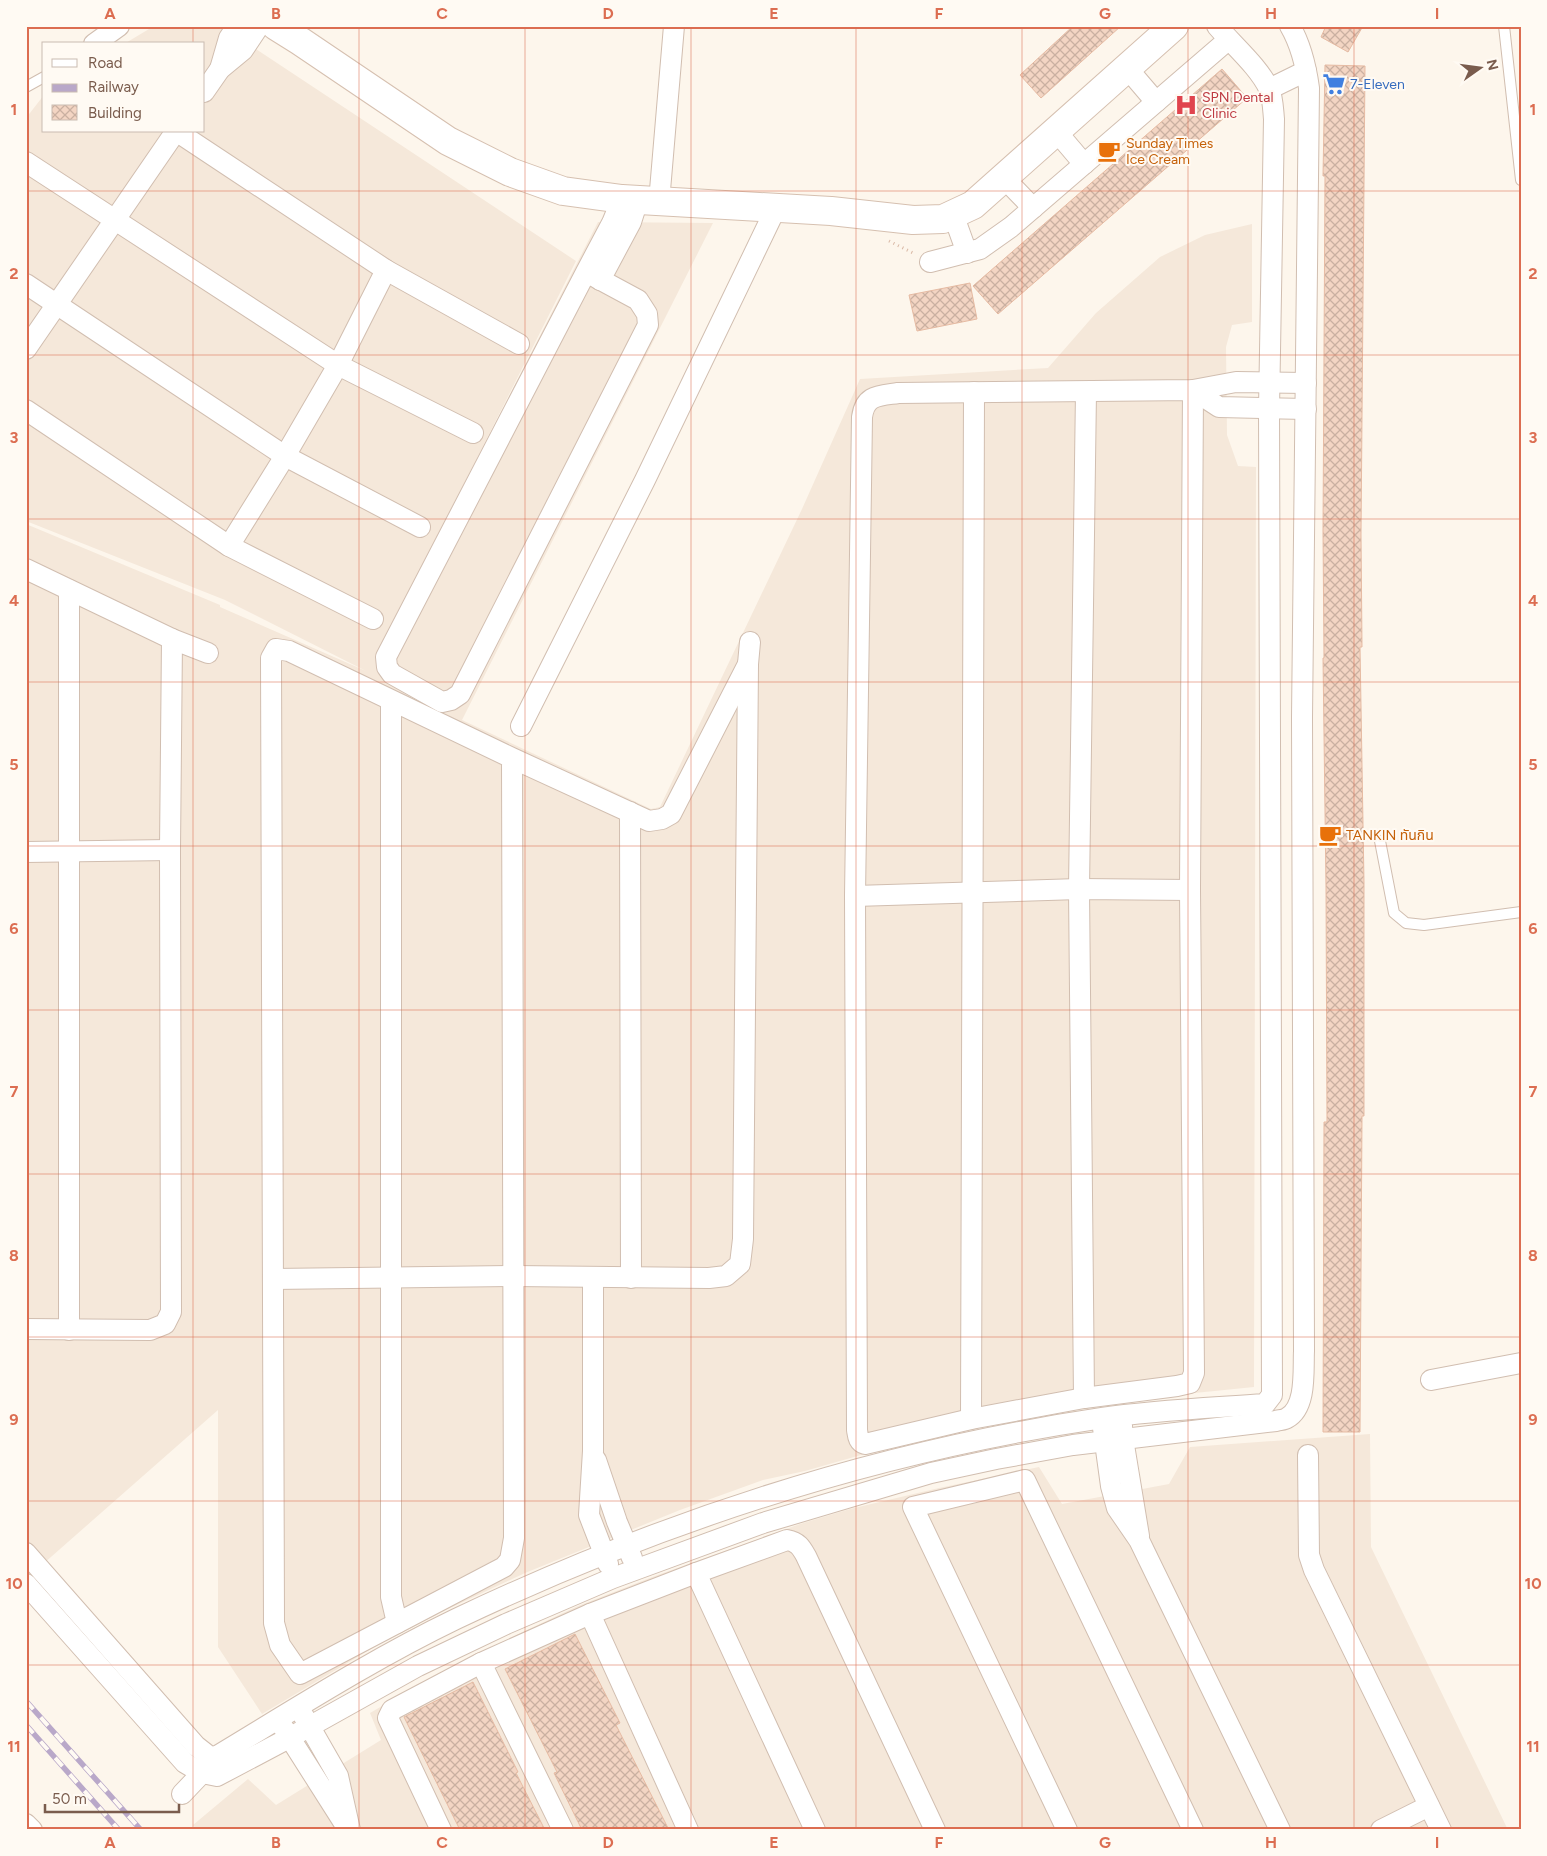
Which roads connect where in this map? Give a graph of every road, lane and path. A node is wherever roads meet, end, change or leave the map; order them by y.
1 (119, 26) edge
2 (237, 26) edge
3 (259, 26) edge
4 (674, 26) edge
5 (1174, 26) edge
6 (1290, 26) edge
7 (1504, 26) edge
8 (290, 30) edge
9 (1222, 33) edge
10 (97, 42) edge
11 (1127, 68) junction
12 (220, 69) junction
13 (1306, 71) junction
14 (42, 78) edge
15 (26, 87) edge
16 (1269, 89) junction
17 (205, 91) edge
18 (1156, 102) junction
19 (1056, 131) junction
20 (175, 132) edge
21 (178, 132) edge
22 (26, 162) edge
23 (1084, 164) junction
24 (1004, 178) junction
25 (1521, 180) edge
26 (640, 200) junction
27 (776, 208) junction
28 (1033, 208) junction
29 (953, 214) junction
30 (114, 220) junction
31 (967, 252) junction
32 (930, 262) dead end
33 (386, 270) junction
34 (593, 276) junction
35 (26, 284) edge
36 (56, 305) junction
37 (518, 344) dead end
38 (26, 349) edge
39 (338, 365) junction
40 (1269, 382) junction
41 (1306, 383) junction
42 (1193, 390) junction
43 (974, 392) junction
44 (1086, 392) junction
45 (1269, 409) junction
46 (1306, 409) junction
47 (26, 410) edge
48 (472, 434) dead end
49 (286, 456) junction
50 (420, 527) dead end
51 (230, 546) junction
52 (26, 569) edge
53 (69, 590) junction
54 (373, 619) dead end
55 (172, 639) junction
56 (750, 642) dead end
57 (208, 653) dead end
58 (748, 664) junction
59 (392, 701) junction
60 (1302, 718) junction
61 (1271, 719) junction
62 (520, 726) dead end
63 (512, 758) junction
64 (630, 812) junction
65 (1380, 840) dead end
66 (170, 850) junction
67 (68, 851) junction
68 (26, 852) edge
69 (1080, 889) junction
70 (1190, 890) junction
71 (971, 892) junction
72 (855, 896) junction
73 (1521, 912) edge
74 (1304, 1063) junction
75 (1272, 1064) junction
76 (513, 1276) junction
77 (392, 1278) junction
78 (593, 1278) junction
79 (630, 1278) junction
80 (273, 1279) junction
81 (26, 1329) edge
82 (69, 1330) junction
83 (1521, 1362) edge
84 (1431, 1380) dead end
85 (1273, 1384) junction
86 (1302, 1397) junction
87 (1084, 1398) junction
88 (1122, 1416) junction
89 (1102, 1418) junction
90 (971, 1419) junction
91 (1113, 1440) junction
92 (593, 1451) junction
93 (1308, 1454) dead end
94 (848, 1472) junction
95 (856, 1494) junction
96 (627, 1545) junction
97 (26, 1553) edge
98 (603, 1553) junction
99 (637, 1569) junction
100 (696, 1572) junction
101 (613, 1578) junction
102 (26, 1584) edge
103 (590, 1614) junction
104 (397, 1623) junction
105 (482, 1663) junction
106 (299, 1707) junction
107 (279, 1719) junction
108 (310, 1727) junction
109 (289, 1738) junction
110 (206, 1765) junction
111 (182, 1794) dead end
112 (1429, 1806) junction
113 (26, 1824) edge
114 (32, 1830) edge
115 (349, 1830) edge
116 (440, 1830) edge
117 (563, 1830) edge
118 (688, 1830) edge
119 (816, 1830) edge
120 (934, 1830) edge
121 (1067, 1830) edge
122 (1193, 1830) edge
123 (1280, 1830) edge
124 (1381, 1830) edge
125 (1441, 1830) edge

1 - 10 street
2 - 12 street
3 - 12 street
4 - 26 street
5 - 11 street
6 - 13 street
7 - 25 lane
8 - 26 street
9 - 16 street
9 - 18 street
11 - 18 street
11 - 19 street
12 - 17 street
13 - 16 street
13 - 41 street
14 - 15 lane
16 - 40 street
18 - 23 street
19 - 23 street
19 - 24 street
20 - 30 street
21 - 33 street
22 - 30 street
23 - 28 street
24 - 28 street
24 - 29 street
26 - 27 street
26 - 34 street
27 - 29 street
27 - 62 street
28 - 31 street
29 - 31 street
30 - 36 street
30 - 39 street
31 - 32 street
33 - 37 street
33 - 39 street
34 - 34 street
35 - 36 street
36 - 38 street
36 - 49 street
39 - 48 street
39 - 49 street
40 - 41 street
40 - 42 street
40 - 45 street
41 - 46 street
42 - 44 street
42 - 45 street
42 - 70 street
43 - 44 street
43 - 71 street
43 - 72 street
44 - 69 street
45 - 46 street
45 - 61 street
46 - 60 street
47 - 51 street
49 - 50 street
49 - 51 street
51 - 54 street
52 - 53 street
53 - 55 street
53 - 67 street
55 - 57 street
55 - 66 street
56 - 58 street
58 - 64 street
58 - 79 street
59 - 63 street
59 - 77 street
59 - 80 street
60 - 61 street
60 - 74 street
61 - 75 street
63 - 64 street
63 - 76 street
64 - 79 street
65 - 73 lane
66 - 67 street
66 - 82 street
67 - 68 street
67 - 82 street
69 - 70 street
69 - 71 street
69 - 87 street
70 - 87 street
71 - 72 street
71 - 90 street
72 - 90 street
74 - 75 street
74 - 86 street
75 - 85 street
76 - 77 street
76 - 78 street
76 - 104 street
77 - 80 street
77 - 104 street
78 - 79 street
78 - 92 street
80 - 104 street
81 - 82 street
83 - 84 street
85 - 86 street
85 - 88 street
86 - 91 street
87 - 90 street
88 - 89 street
88 - 91 street
89 - 91 street
89 - 94 street
91 - 95 street
91 - 123 street
92 - 96 street
92 - 98 street
93 - 112 street
94 - 95 street
94 - 96 street
95 - 99 street
96 - 98 street
96 - 99 street
97 - 110 street
98 - 101 street
98 - 106 street
99 - 101 street
100 - 103 street
100 - 119 street
100 - 120 street
101 - 108 street
102 - 110 street
103 - 105 street
103 - 118 street
105 - 116 street
105 - 117 street
106 - 107 street
106 - 108 street
107 - 109 street
107 - 110 street
108 - 109 street
108 - 115 street
109 - 110 street
109 - 115 street
110 - 111 street
112 - 124 street
112 - 125 street
113 - 114 street
121 - 122 street

